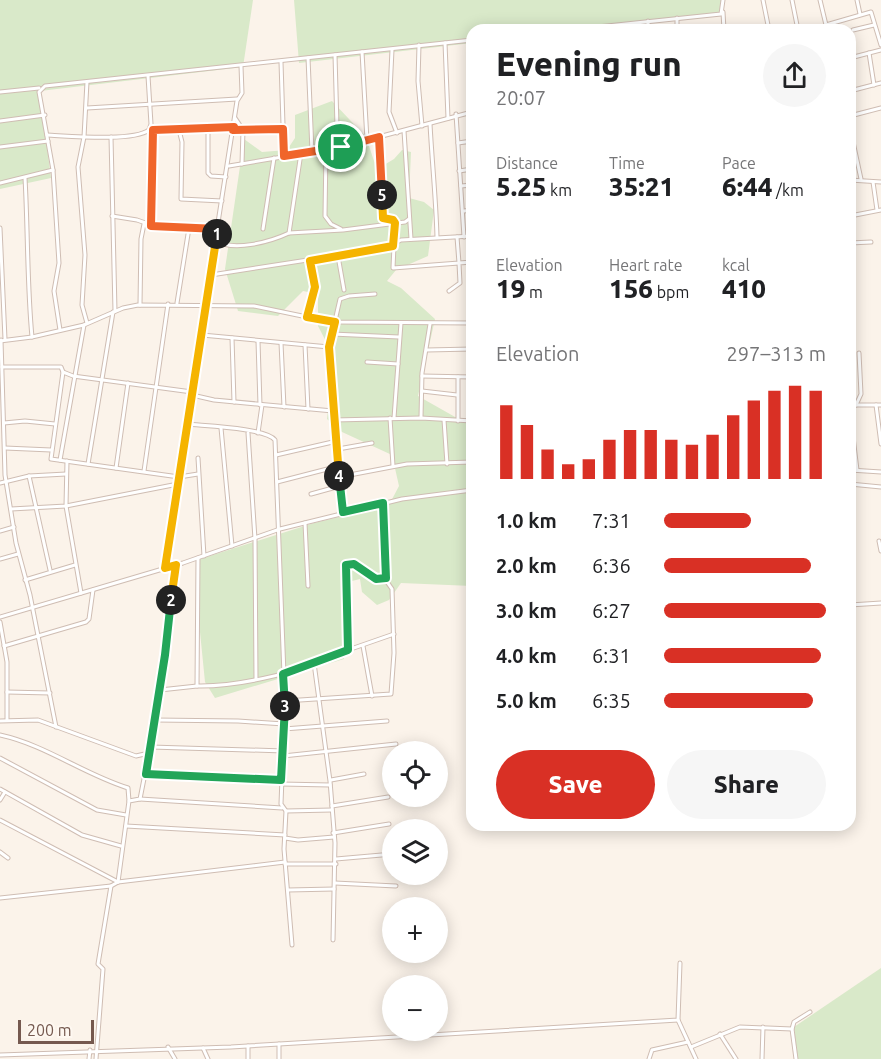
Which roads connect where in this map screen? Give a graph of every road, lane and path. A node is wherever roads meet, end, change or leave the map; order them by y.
1 (723, 0) edge
2 (763, 0) edge
3 (792, 0) edge
4 (820, 0) edge
5 (857, 0) edge
6 (723, 12) junction
7 (860, 14) junction
8 (678, 18) junction
9 (648, 21) joint
10 (633, 24) edge
11 (678, 24) edge
12 (724, 24) edge
13 (768, 24) edge
14 (797, 24) edge
15 (833, 24) joint
16 (875, 24) junction
17 (856, 29) edge
18 (466, 41) edge
19 (446, 43) junction
20 (419, 45) junction
21 (881, 45) edge
22 (392, 49) junction
23 (881, 50) edge
24 (362, 52) junction
25 (869, 53) junction
26 (334, 55) junction
27 (856, 56) edge
28 (308, 58) junction
29 (281, 62) junction
30 (242, 66) junction
31 (148, 76) junction
32 (87, 82) junction
33 (881, 83) edge
34 (874, 85) junction
35 (41, 88) junction
36 (856, 90) edge
37 (0, 92) edge
38 (237, 99) junction
39 (150, 105) junction
40 (86, 108) junction
41 (881, 108) edge
42 (466, 113) edge
43 (456, 114) junction
44 (856, 114) edge
45 (45, 115) junction
46 (235, 118) junction
47 (448, 118) junction
48 (0, 121) edge
49 (430, 124) junction
50 (422, 126) junction
51 (208, 127) junction
52 (233, 129) junction
53 (283, 129) junction
54 (151, 130) junction
55 (179, 130) junction
56 (243, 130) junction
57 (404, 131) junction
58 (397, 133) junction
59 (47, 135) junction
60 (84, 137) junction
61 (111, 137) junction
62 (379, 137) junction
63 (367, 140) junction
64 (48, 141) junction
65 (466, 142) edge
66 (458, 143) junction
67 (0, 147) edge
68 (341, 147) junction
69 (326, 149) junction
70 (312, 151) junction
71 (301, 153) junction
72 (284, 156) junction
73 (856, 156) edge
74 (274, 158) junction
75 (242, 164) junction
76 (228, 166) junction
77 (53, 170) junction
78 (466, 170) edge
79 (459, 171) junction
80 (226, 177) junction
81 (25, 178) junction
82 (856, 179) edge
83 (861, 179) junction
84 (873, 181) junction
85 (881, 182) edge
86 (0, 183) edge
87 (461, 186) junction
88 (466, 186) edge
89 (222, 201) junction
90 (879, 210) edge
91 (464, 211) joint
92 (856, 215) edge
93 (112, 216) junction
94 (409, 219) junction
95 (395, 223) junction
96 (144, 224) junction
97 (151, 226) junction
98 (0, 228) edge
99 (189, 228) junction
100 (218, 229) junction
101 (263, 229) dead end
102 (343, 230) junction
103 (289, 233) junction
104 (437, 237) junction
105 (457, 237) junction
106 (464, 237) joint
107 (411, 239) junction
108 (216, 240) junction
109 (871, 242) dead end
110 (856, 243) edge
111 (393, 246) junction
112 (338, 256) junction
113 (310, 261) junction
114 (466, 262) edge
115 (459, 263) junction
116 (212, 268) junction
117 (219, 273) junction
118 (211, 275) junction
119 (344, 290) dead end
120 (449, 291) dead end
121 (375, 294) dead end
122 (177, 303) junction
123 (168, 304) junction
124 (140, 305) junction
125 (206, 305) junction
126 (114, 312) junction
127 (307, 317) junction
128 (335, 322) junction
129 (401, 323) junction
130 (466, 323) edge
131 (86, 324) junction
132 (430, 324) junction
133 (60, 330) junction
134 (332, 334) junction
135 (202, 335) junction
136 (32, 337) junction
137 (399, 337) junction
138 (232, 338) junction
139 (2, 340) edge
140 (258, 341) junction
141 (281, 343) junction
142 (305, 345) junction
143 (329, 347) junction
144 (427, 350) junction
145 (466, 350) edge
146 (859, 353) dead end
147 (367, 362) dead end
148 (398, 364) junction
149 (2, 367) junction
150 (63, 372) junction
151 (73, 376) junction
152 (422, 376) junction
153 (466, 376) edge
154 (458, 377) junction
155 (101, 380) junction
156 (128, 383) junction
157 (156, 387) junction
158 (422, 391) junction
159 (192, 393) junction
160 (458, 395) junction
161 (234, 402) junction
162 (261, 405) junction
163 (856, 405) joint
164 (879, 405) edge
165 (284, 407) junction
166 (308, 409) junction
167 (333, 411) junction
168 (392, 418) junction
169 (421, 418) junction
170 (334, 420) junction
171 (444, 420) junction
172 (458, 420) junction
173 (466, 421) edge
174 (4, 423) junction
175 (55, 423) junction
176 (187, 424) junction
177 (221, 428) junction
178 (248, 432) junction
179 (258, 433) junction
180 (337, 441) junction
181 (372, 443) dead end
182 (881, 444) edge
183 (338, 449) junction
184 (51, 450) junction
185 (3, 451) edge
186 (276, 455) junction
187 (198, 459) dead end
188 (60, 460) junction
189 (67, 461) junction
190 (466, 462) edge
191 (856, 462) edge
192 (88, 464) junction
193 (447, 464) junction
194 (339, 466) junction
195 (393, 466) junction
196 (116, 468) junction
197 (857, 470) joint
198 (144, 471) junction
199 (881, 472) edge
200 (67, 474) junction
201 (198, 474) junction
202 (29, 476) junction
203 (179, 477) junction
204 (339, 477) junction
205 (6, 481) junction
206 (277, 482) junction
207 (0, 483) edge
208 (178, 484) junction
209 (856, 485) edge
210 (340, 486) junction
211 (881, 487) edge
212 (466, 491) edge
213 (311, 494) dead end
214 (383, 503) junction
215 (38, 506) junction
216 (66, 506) junction
217 (11, 509) junction
218 (343, 512) junction
219 (305, 523) junction
220 (14, 527) junction
221 (280, 529) junction
222 (0, 531) edge
223 (255, 539) junction
224 (879, 541) dead end
225 (232, 546) junction
226 (881, 551) edge
227 (18, 554) junction
228 (204, 555) junction
229 (198, 558) junction
230 (0, 559) edge
231 (76, 565) junction
232 (176, 565) junction
233 (165, 568) junction
234 (50, 570) junction
235 (385, 579) junction
236 (26, 580) junction
237 (308, 586) dead end
238 (93, 590) junction
239 (81, 593) junction
240 (881, 603) edge
241 (856, 605) edge
242 (33, 607) junction
243 (0, 620) edge
244 (394, 634) junction
245 (38, 636) junction
246 (4, 646) junction
247 (363, 646) junction
248 (348, 650) junction
249 (314, 663) junction
250 (283, 674) junction
251 (256, 680) junction
252 (197, 686) junction
253 (160, 690) junction
254 (7, 692) junction
255 (50, 693) junction
256 (372, 696) junction
257 (320, 699) junction
258 (285, 701) junction
259 (7, 720) junction
260 (155, 720) junction
261 (0, 721) edge
262 (387, 721) dead end
263 (323, 725) junction
264 (56, 727) junction
265 (284, 727) junction
266 (0, 735) edge
267 (382, 746) edge
268 (151, 747) junction
269 (327, 752) junction
270 (149, 753) junction
271 (283, 754) junction
272 (0, 758) edge
273 (146, 774) junction
274 (364, 774) dead end
275 (281, 782) junction
276 (331, 783) junction
277 (0, 789) edge
278 (5, 792) junction
279 (382, 798) edge
280 (140, 799) junction
281 (0, 800) edge
282 (129, 801) junction
283 (282, 808) junction
284 (332, 808) junction
285 (286, 811) junction
286 (126, 815) junction
287 (0, 820) edge
288 (382, 825) edge
289 (126, 826) junction
290 (334, 835) junction
291 (285, 836) junction
292 (122, 846) junction
293 (0, 852) edge
294 (382, 855) edge
295 (8, 858) dead end
296 (336, 861) junction
297 (285, 863) junction
298 (118, 882) junction
299 (335, 883) junction
300 (111, 886) junction
301 (396, 886) dead end
302 (334, 889) junction
303 (288, 890) junction
304 (0, 898) edge
305 (333, 940) dead end
306 (292, 945) dead end
307 (680, 963) dead end
308 (810, 1012) dead end
309 (678, 1020) junction
310 (763, 1027) junction
311 (792, 1029) junction
312 (720, 1034) junction
313 (279, 1044) junction
314 (689, 1044) junction
315 (248, 1046) junction
316 (168, 1047) junction
317 (203, 1048) junction
318 (90, 1050) junction
319 (97, 1050) junction
320 (52, 1054) junction
321 (0, 1055) edge
322 (22, 1057) edge
323 (52, 1059) edge
324 (89, 1059) edge
325 (96, 1059) edge
326 (176, 1059) edge
327 (208, 1059) edge
328 (248, 1059) edge
329 (279, 1059) edge
330 (649, 1059) edge
331 (696, 1059) edge
332 (736, 1059) edge
333 (762, 1059) edge
334 (796, 1059) edge

1 - 6 street
2 - 13 street
3 - 14 street
4 - 15 street
5 - 7 street
6 - 8 street
6 - 12 street
7 - 15 street
7 - 16 street
8 - 9 street
8 - 11 street
9 - 10 street
16 - 17 street
16 - 21 street
18 - 19 street
19 - 20 street
19 - 47 street
20 - 22 street
20 - 50 street
22 - 24 street
22 - 58 street
23 - 25 street
24 - 26 street
24 - 63 street
25 - 27 street
25 - 34 street
26 - 28 street
26 - 68 street
28 - 29 street
28 - 70 street
29 - 30 street
29 - 53 street
30 - 31 street
30 - 38 street
31 - 32 street
31 - 39 street
32 - 35 street
32 - 40 street
33 - 34 street
34 - 36 street
35 - 37 street
35 - 45 street
38 - 39 street
38 - 46 street
39 - 40 street
39 - 54 street
40 - 60 street
41 - 44 street
42 - 43 street
43 - 47 street
43 - 66 street
45 - 48 street
45 - 59 street
46 - 52 street
46 - 56 street
47 - 49 street
49 - 50 street
49 - 104 street
50 - 57 street
51 - 52 street
51 - 55 street
51 - 80 street
52 - 56 street
52 - 76 street
53 - 56 street
53 - 72 street
54 - 55 street
54 - 61 street
54 - 97 street
55 - 89 street
56 - 75 street
57 - 58 street
57 - 94 street
58 - 62 street
59 - 60 street
59 - 64 street
60 - 61 street
60 - 131 street
61 - 93 street
62 - 63 street
62 - 95 street
63 - 68 street
64 - 67 street
64 - 77 street
65 - 66 street
66 - 79 street
68 - 69 street
69 - 70 street
69 - 102 street
70 - 71 street
71 - 72 street
71 - 103 street
72 - 74 street
73 - 83 street
74 - 75 street
74 - 101 street
75 - 76 street
76 - 80 street
77 - 81 street
77 - 133 street
78 - 79 street
79 - 87 street
80 - 89 street
81 - 86 street
81 - 136 street
82 - 83 street
83 - 84 street
84 - 85 street
84 - 90 street
87 - 88 street
87 - 91 street
89 - 100 street
90 - 92 street
91 - 106 street
93 - 96 street
93 - 126 street
94 - 95 street
94 - 107 street
95 - 102 street
95 - 111 street
96 - 97 street
96 - 124 street
97 - 99 street
98 - 139 street
99 - 100 street
99 - 122 street
100 - 108 street
102 - 103 street
103 - 108 street
104 - 105 street
104 - 107 street
105 - 106 street
105 - 115 street
107 - 111 street
108 - 116 street
109 - 110 street
111 - 112 street
111 - 115 street
112 - 113 street
112 - 119 street
113 - 117 street
113 - 127 street
114 - 115 street
115 - 120 street
116 - 117 street
116 - 118 street
117 - 118 street
118 - 125 street
121 - 128 street
122 - 123 street
122 - 125 street
123 - 124 street
123 - 157 street
124 - 126 street
125 - 127 street
125 - 135 street
126 - 131 street
126 - 155 street
127 - 128 street
128 - 129 street
128 - 134 street
129 - 132 street
129 - 137 street
130 - 132 street
131 - 133 street
131 - 151 street
132 - 144 street
133 - 136 street
134 - 137 street
134 - 143 street
135 - 138 street
135 - 159 street
136 - 139 street
137 - 148 street
138 - 140 street
138 - 161 street
139 - 149 street
140 - 141 street
140 - 162 street
141 - 142 street
141 - 165 street
142 - 143 street
142 - 166 street
143 - 167 street
144 - 145 street
144 - 152 street
146 - 163 street
147 - 148 street
148 - 168 street
149 - 150 street
149 - 174 street
150 - 151 street
150 - 175 street
151 - 155 street
151 - 188 street
152 - 154 street
152 - 158 street
153 - 154 street
154 - 160 street
155 - 156 street
155 - 192 street
156 - 157 street
156 - 196 street
157 - 159 street
157 - 198 street
158 - 160 street
158 - 169 street
159 - 161 street
159 - 176 street
160 - 172 street
161 - 162 street
162 - 165 street
162 - 179 street
163 - 164 street
164 - 182 street
165 - 166 street
166 - 167 street
167 - 170 street
168 - 169 street
168 - 170 street
168 - 195 street
169 - 171 street
170 - 180 street
171 - 172 street
171 - 193 street
172 - 173 street
174 - 175 street
174 - 185 street
175 - 184 street
176 - 177 street
176 - 203 street
177 - 178 street
177 - 225 street
178 - 179 street
178 - 223 street
179 - 186 street
180 - 183 street
180 - 186 street
181 - 183 street
183 - 194 street
184 - 185 street
184 - 188 street
185 - 205 street
186 - 206 street
187 - 201 street
188 - 189 street
189 - 192 street
189 - 200 street
190 - 193 street
191 - 197 street
192 - 196 street
193 - 195 street
194 - 204 street
194 - 206 street
195 - 204 street
196 - 198 street
197 - 199 street
198 - 203 street
200 - 202 street
200 - 216 street
201 - 203 street
201 - 228 street
202 - 205 street
202 - 215 street
203 - 208 street
204 - 210 street
205 - 207 street
205 - 217 street
206 - 221 street
208 - 216 street
208 - 233 street
209 - 211 street
210 - 213 street
210 - 218 street
212 - 214 street
214 - 218 street
214 - 235 street
215 - 216 street
215 - 217 street
215 - 234 street
216 - 231 street
217 - 220 street
218 - 219 street
219 - 221 street
219 - 237 street
220 - 222 street
220 - 227 street
221 - 223 street
221 - 250 street
223 - 225 street
223 - 251 street
224 - 226 street
225 - 228 street
227 - 230 street
227 - 236 street
228 - 229 street
229 - 232 street
229 - 252 street
231 - 234 street
231 - 239 street
232 - 233 street
232 - 253 street
233 - 238 street
234 - 236 street
235 - 244 street
235 - 248 street
236 - 242 street
238 - 239 street
238 - 245 street
239 - 242 street
240 - 241 street
242 - 243 street
242 - 245 street
243 - 246 street
244 - 247 street
244 - 256 street
245 - 246 street
245 - 255 street
246 - 254 street
247 - 248 street
247 - 256 street
248 - 249 street
249 - 250 street
249 - 257 street
250 - 251 street
250 - 258 street
251 - 252 street
252 - 253 street
253 - 260 street
254 - 255 street
254 - 259 street
255 - 264 street
256 - 257 street
257 - 258 street
257 - 263 street
258 - 265 street
259 - 261 street
259 - 264 street
260 - 265 street
260 - 268 street
262 - 263 street
263 - 265 street
263 - 269 street
264 - 270 street
265 - 271 street
266 - 282 street
267 - 269 street
268 - 270 street
268 - 271 street
269 - 271 street
269 - 276 street
270 - 273 street
271 - 275 street
272 - 286 street
273 - 275 street
273 - 280 street
274 - 276 street
275 - 276 street
275 - 283 street
276 - 284 street
277 - 278 street
278 - 281 street
278 - 292 street
279 - 284 street
280 - 282 street
280 - 283 street
282 - 286 street
283 - 285 street
284 - 285 street
284 - 290 street
285 - 291 street
286 - 289 street
287 - 298 street
288 - 290 street
289 - 291 street
289 - 292 street
290 - 291 street
290 - 296 street
291 - 297 street
292 - 298 street
293 - 295 street
294 - 296 street
296 - 297 street
296 - 299 street
297 - 298 street
297 - 303 street
298 - 300 street
299 - 301 street
299 - 302 street
300 - 304 street
300 - 319 street
302 - 303 street
302 - 305 street
303 - 306 street
307 - 309 street
308 - 311 street
309 - 313 street
309 - 314 street
310 - 311 street
310 - 312 street
310 - 333 street
311 - 334 street
312 - 314 street
312 - 332 street
313 - 315 street
313 - 329 street
314 - 330 street
314 - 331 street
315 - 317 street
315 - 328 street
316 - 317 street
316 - 319 street
316 - 326 street
317 - 327 street
318 - 319 street
318 - 320 street
318 - 324 street
319 - 325 street
320 - 322 street
320 - 323 street
321 - 322 street

